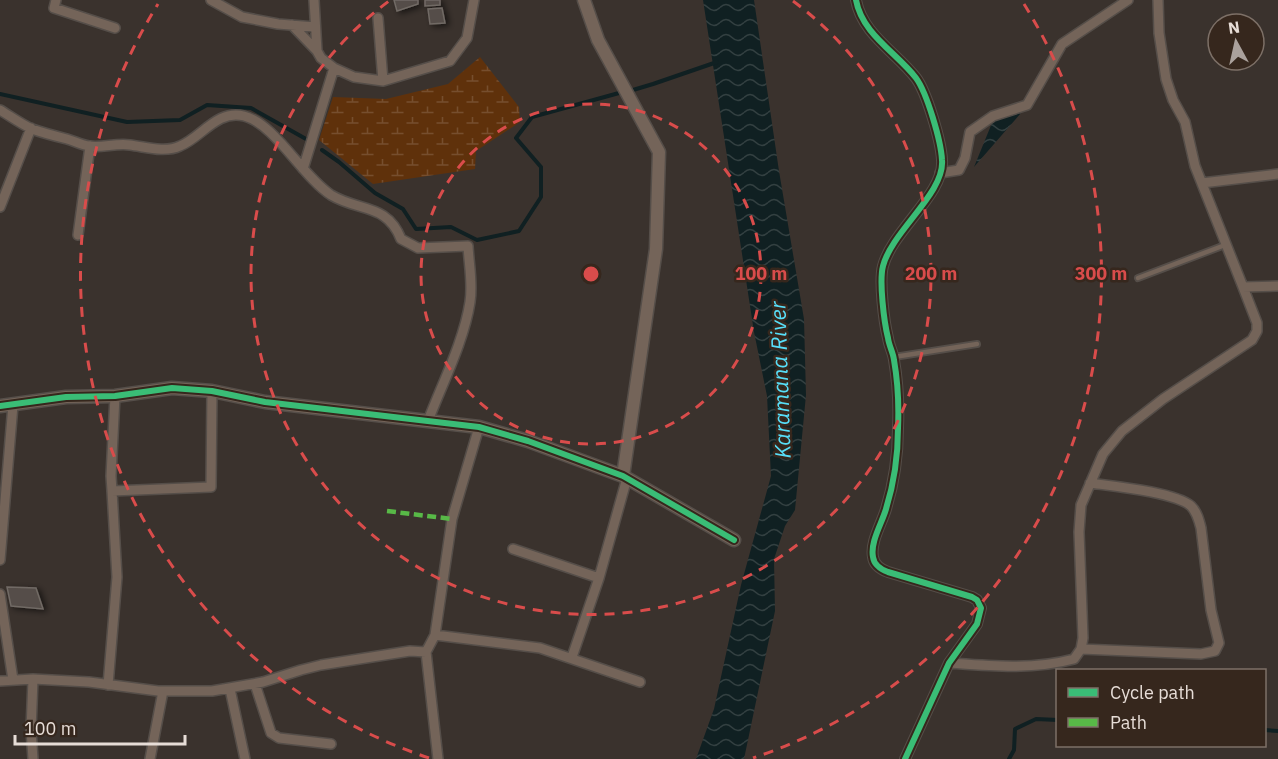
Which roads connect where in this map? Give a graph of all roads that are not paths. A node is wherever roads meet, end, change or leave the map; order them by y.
1 (56, 0) edge
2 (210, 0) edge
3 (314, 0) edge
4 (474, 0) edge
5 (584, 0) edge
6 (856, 0) edge
7 (1128, 0) edge
8 (1158, 0) edge
9 (378, 18) dead end
10 (292, 25) junction
11 (315, 27) junction
12 (115, 28) dead end
13 (317, 51) junction
14 (334, 68) junction
15 (383, 81) junction
16 (0, 110) edge
17 (31, 128) junction
18 (90, 146) junction
19 (303, 170) junction
20 (940, 173) junction
21 (1278, 174) edge
22 (1202, 183) junction
23 (0, 207) edge
24 (78, 235) dead end
25 (1227, 244) junction
26 (1138, 278) dead end
27 (1278, 286) edge
28 (1243, 287) junction
29 (977, 344) dead end
30 (894, 357) junction
31 (212, 391) junction
32 (114, 396) junction
33 (13, 405) junction
34 (0, 406) edge
35 (428, 421) junction
36 (479, 427) junction
37 (625, 477) junction
38 (1090, 483) junction
39 (112, 491) junction
40 (734, 540) dead end
41 (513, 549) dead end
42 (0, 560) edge
43 (599, 578) junction
44 (0, 594) edge
45 (435, 635) junction
46 (1081, 649) junction
47 (426, 652) junction
48 (572, 657) junction
49 (949, 663) junction
50 (33, 679) junction
51 (14, 680) junction
52 (0, 681) edge
53 (640, 682) dead end
54 (255, 684) junction
55 (108, 685) junction
56 (230, 689) junction
57 (163, 691) junction
58 (331, 744) dead end
59 (33, 759) edge
60 (150, 759) edge
61 (245, 759) edge
62 (438, 759) edge
63 (905, 759) edge

1 - 12 street
2 - 10 street
3 - 11 street
4 - 15 street
5 - 37 street
6 - 20 street
7 - 20 street
8 - 22 street
9 - 15 street
10 - 11 street
10 - 13 street
11 - 13 street
13 - 14 street
14 - 15 street
14 - 19 street
16 - 17 street
17 - 18 street
17 - 23 street
18 - 19 street
18 - 24 street
19 - 35 street
20 - 30 street
21 - 22 street
22 - 25 street
25 - 26 lane
25 - 28 street
27 - 28 street
28 - 38 street
29 - 30 lane
30 - 49 street
31 - 32 street
31 - 35 street
31 - 39 street
32 - 33 street
32 - 39 street
33 - 34 street
33 - 42 street
35 - 36 street
36 - 37 street
36 - 45 street
37 - 40 street
37 - 43 street
38 - 46 street
38 - 46 street
39 - 55 street
41 - 43 street
43 - 48 street
44 - 51 street
45 - 47 street
45 - 48 street
46 - 49 street
47 - 54 street
47 - 62 street
48 - 53 street
49 - 63 street
50 - 51 street
50 - 55 street
50 - 59 street
51 - 52 street
54 - 56 street
54 - 58 street
55 - 57 street
56 - 57 street
56 - 61 street
57 - 60 street

